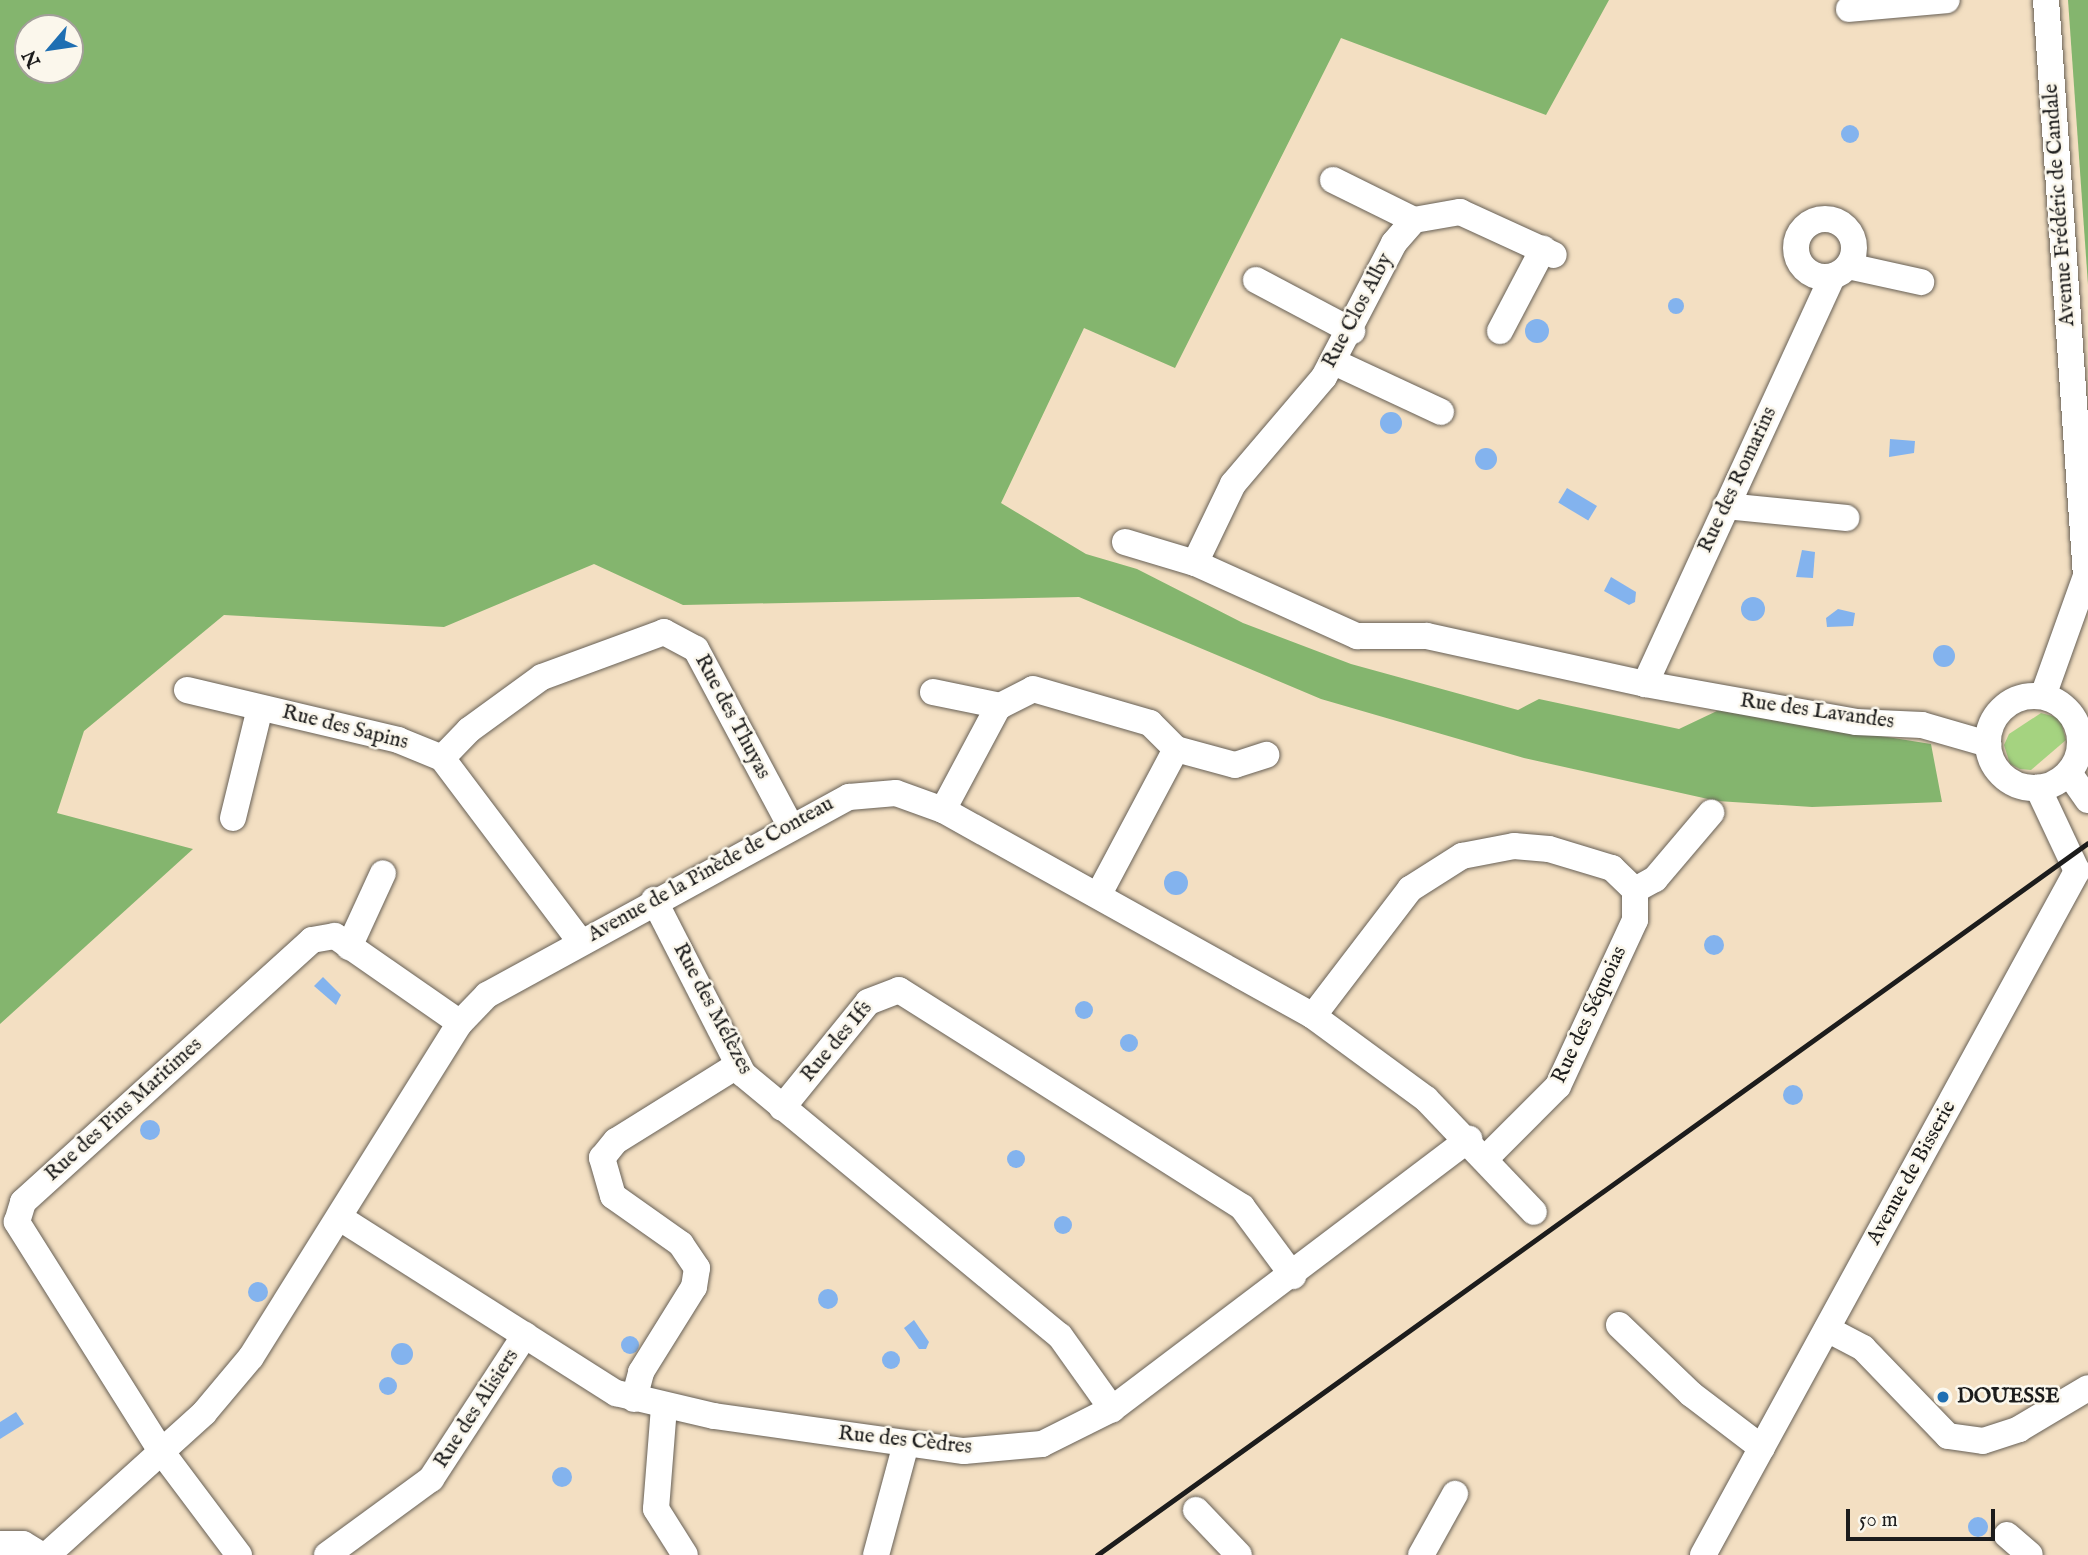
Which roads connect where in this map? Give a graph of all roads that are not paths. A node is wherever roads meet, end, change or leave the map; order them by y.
1 (1947, 0) edge
2 (2046, 0) edge
3 (1849, 9) dead end
4 (1333, 180) dead end
5 (1414, 220) junction
6 (1256, 279) dead end
7 (1921, 282) dead end
8 (1352, 331) junction
9 (1500, 331) dead end
10 (1334, 362) junction
11 (1441, 412) dead end
12 (1726, 506) junction
13 (1846, 518) dead end
14 (1125, 542) dead end
15 (1195, 562) junction
16 (1645, 684) junction
17 (187, 690) dead end
18 (933, 692) dead end
19 (2043, 695) junction
20 (1000, 706) junction
21 (272, 711) junction
22 (2085, 741) edge
23 (1988, 744) junction
24 (1175, 749) junction
25 (1266, 755) dead end
26 (442, 758) junction
27 (2069, 773) junction
28 (2038, 788) junction
29 (2088, 800) edge
30 (239, 809) dead end
31 (943, 810) junction
32 (1712, 813) dead end
33 (790, 825) junction
34 (383, 873) dead end
35 (1635, 890) junction
36 (1099, 894) junction
37 (654, 900) junction
38 (580, 941) junction
39 (349, 947) junction
40 (1313, 1016) junction
41 (460, 1023) junction
42 (738, 1065) junction
43 (782, 1108) junction
44 (1478, 1148) junction
45 (1534, 1212) dead end
46 (340, 1218) junction
47 (1293, 1276) junction
48 (1619, 1325) dead end
49 (1827, 1329) junction
50 (525, 1335) junction
51 (2088, 1388) edge
52 (634, 1399) junction
53 (664, 1407) junction
54 (1112, 1409) junction
55 (905, 1444) junction
56 (1762, 1448) junction
57 (162, 1451) junction
58 (1455, 1494) dead end
59 (1196, 1510) dead end
60 (2007, 1535) dead end
61 (0, 1544) edge
62 (41, 1555) edge
63 (47, 1555) edge
64 (239, 1555) edge
65 (327, 1555) edge
66 (685, 1555) edge
67 (876, 1555) edge
68 (1239, 1555) edge
69 (1421, 1555) edge
70 (1703, 1555) edge
71 (2030, 1555) edge

1 - 3 street
2 - 19 street, Avenue Frédéric de Candale
4 - 5 street
5 - 8 street, Rue Clos Alby
5 - 9 street
6 - 8 street
7 - 12 street, Rue des Romarins
8 - 10 street, Rue Clos Alby
10 - 11 street
10 - 15 street, Rue Clos Alby
12 - 13 street
12 - 16 street, Rue des Romarins
14 - 15 street
15 - 16 street
16 - 23 street, Rue des Lavandes
17 - 21 street, Rue des Sapins
18 - 20 street
19 - 22 street
19 - 23 street
20 - 24 street
20 - 31 street
21 - 26 street, Rue des Sapins
21 - 30 street
22 - 27 street
23 - 28 street
24 - 25 street
24 - 36 street
26 - 33 street, Rue des Thuyas
26 - 38 street
27 - 28 street
27 - 29 street
28 - 49 street, Avenue de Bisserie
31 - 33 street, Avenue de la Pinède de Conteau
31 - 36 street, Avenue de la Pinède de Conteau
32 - 35 street
33 - 37 street, Avenue de la Pinède de Conteau
34 - 39 street
35 - 40 street
35 - 44 street, Rue des Séquoias
36 - 40 street, Avenue de la Pinède de Conteau
37 - 38 street, Avenue de la Pinède de Conteau
37 - 42 street, Rue des Mélèzes
38 - 41 street, Avenue de la Pinède de Conteau
39 - 41 street, Rue des Pins Maritimes
39 - 57 street, Rue des Pins Maritimes
40 - 44 street, Avenue de la Pinède de Conteau
41 - 46 street, Avenue de la Pinède de Conteau
42 - 43 street, Rue des Mélèzes
42 - 52 street
43 - 47 street, Rue des Ifs
43 - 54 street
44 - 45 street, Avenue de la Pinède de Conteau
44 - 47 street, Rue des Cèdres
46 - 50 street, Rue des Cèdres
46 - 57 street, Avenue de la Pinède de Conteau
47 - 54 street, Rue des Cèdres
48 - 56 street
49 - 51 street
49 - 56 street, Avenue de Bisserie
50 - 52 street, Rue des Cèdres
50 - 65 street, Rue des Alisiers
52 - 53 street, Rue des Cèdres
53 - 55 street, Rue des Cèdres
53 - 66 street
54 - 55 street, Rue des Cèdres
55 - 67 street
56 - 70 street, Avenue de Bisserie
57 - 63 street, Avenue de la Pinède de Conteau
57 - 64 street
58 - 69 street
59 - 68 street
60 - 71 street
61 - 62 street

